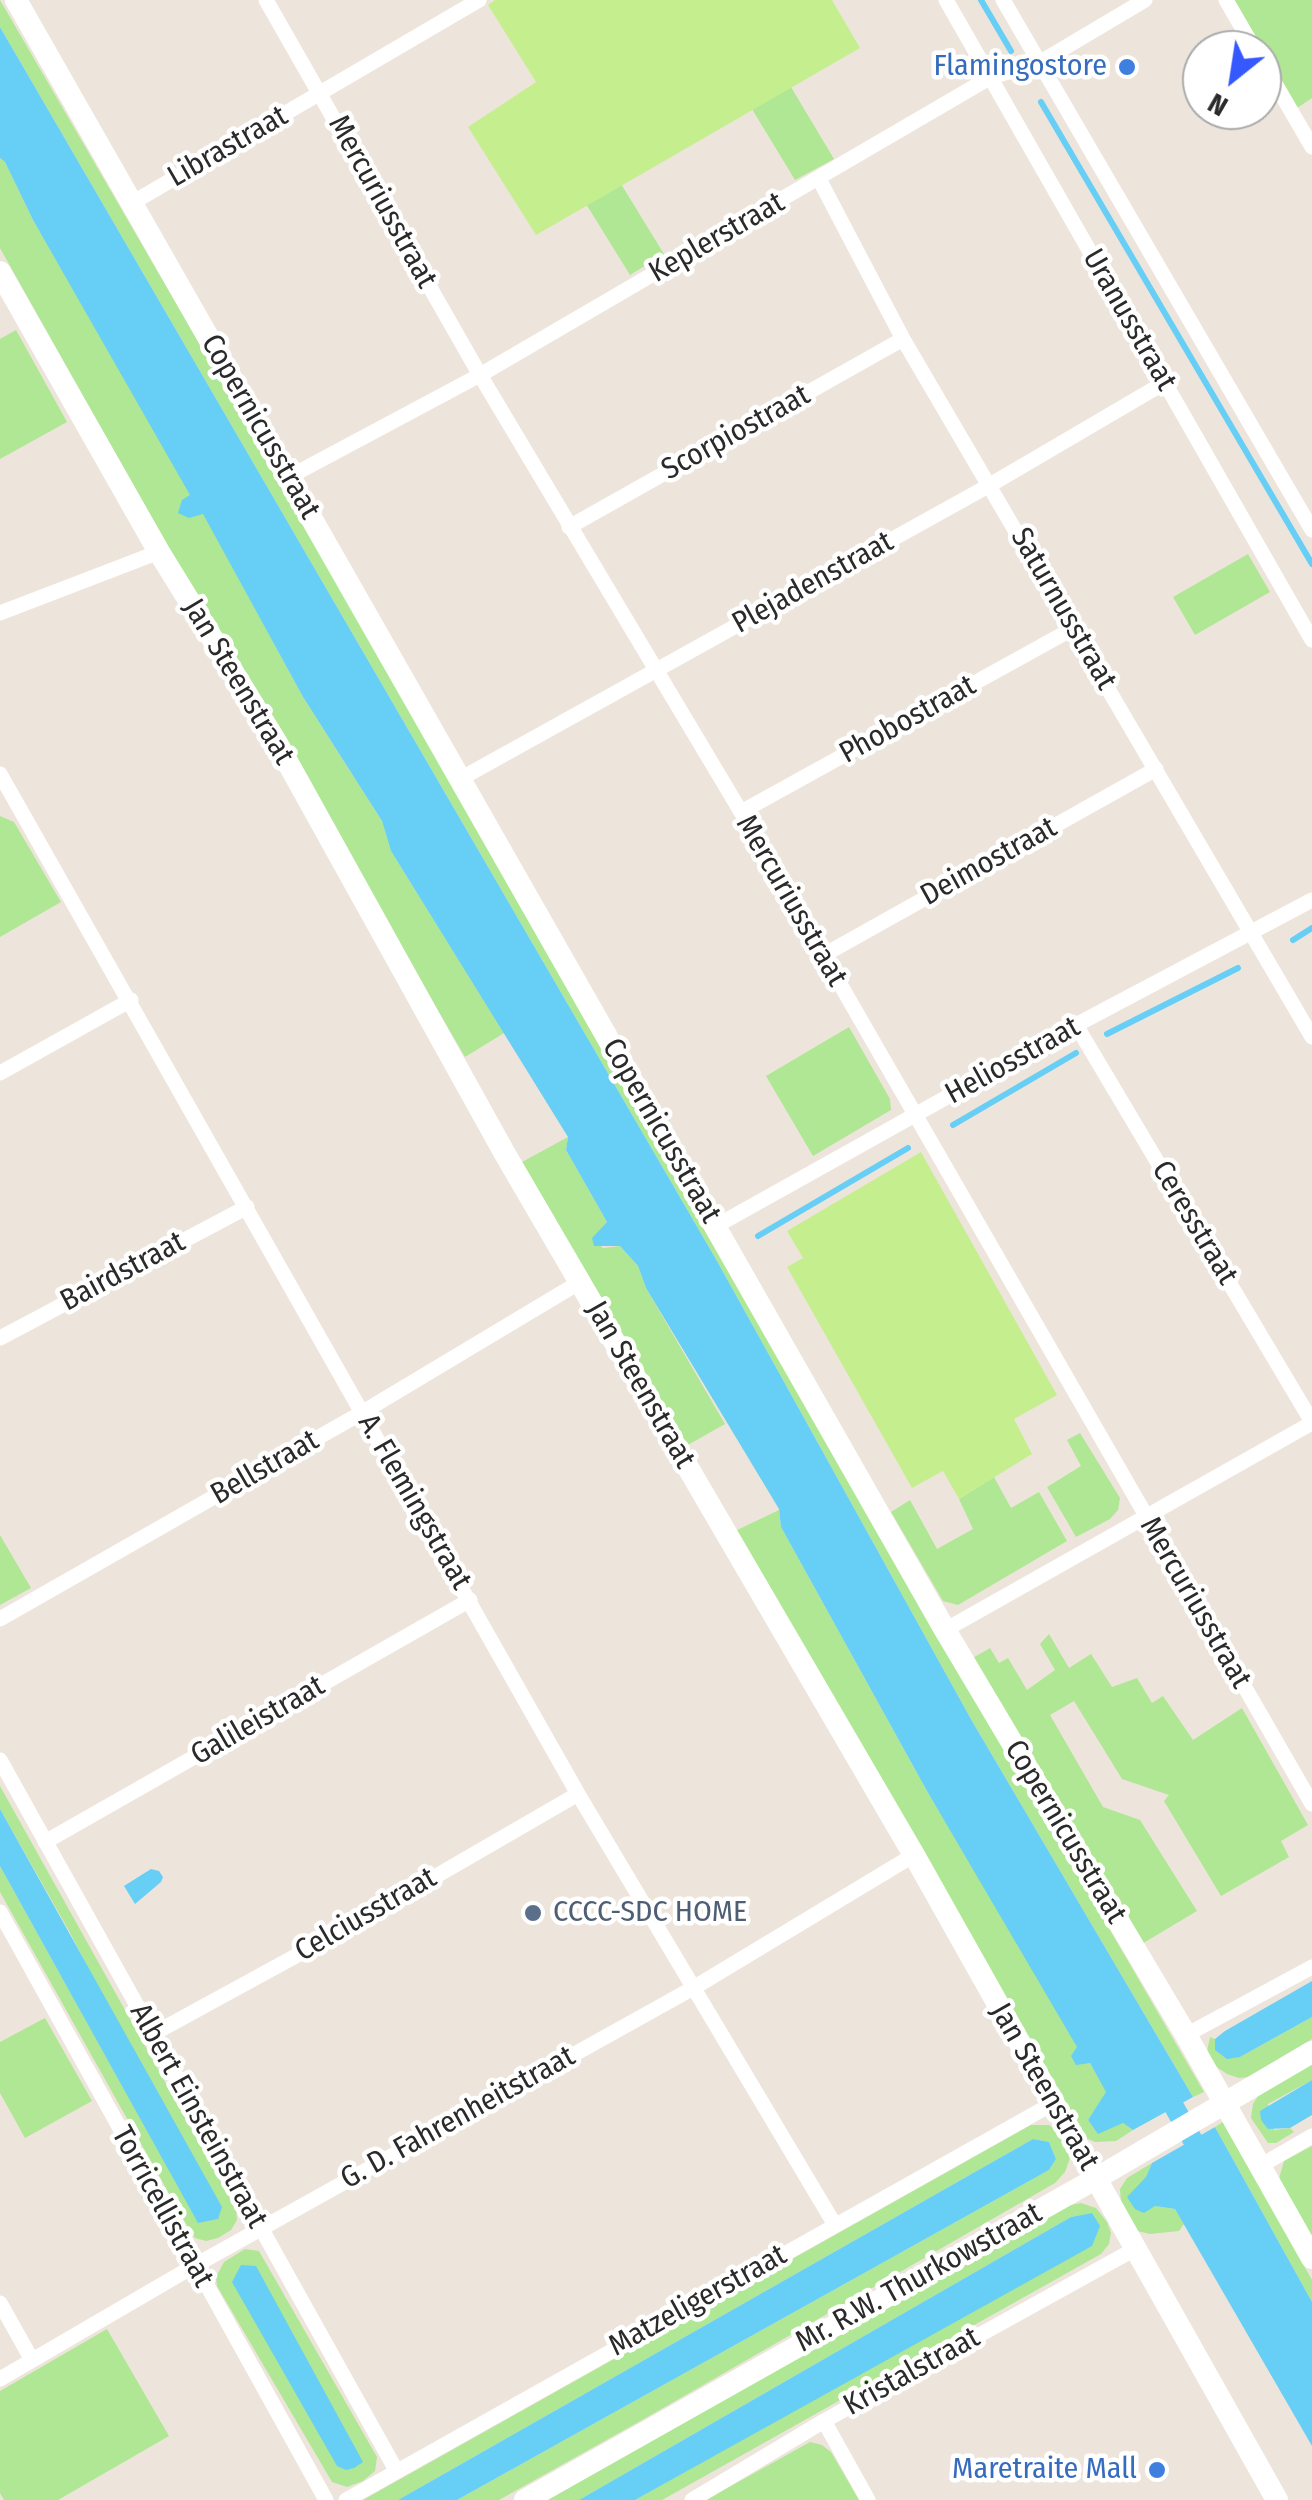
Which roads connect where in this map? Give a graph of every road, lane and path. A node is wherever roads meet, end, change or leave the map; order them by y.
1 (16, 0) edge
2 (266, 0) edge
3 (479, 0) edge
4 (946, 0) edge
5 (1003, 0) edge
6 (1145, 0) edge
7 (1226, 0) edge
8 (1244, 30) edge
9 (1040, 63) junction
10 (990, 77) junction
11 (322, 93) junction
12 (1282, 95) edge
13 (1312, 147) edge
14 (819, 179) junction
15 (132, 203) junction
16 (0, 272) edge
17 (903, 339) junction
18 (480, 375) junction
19 (1164, 383) junction
20 (288, 478) junction
21 (990, 485) junction
22 (569, 527) junction
23 (1312, 530) edge
24 (159, 552) junction
25 (0, 612) edge
26 (1074, 628) junction
27 (1312, 640) edge
28 (654, 672) junction
29 (1156, 769) junction
30 (0, 774) edge
31 (460, 779) junction
32 (5, 795) edge
33 (741, 812) junction
34 (1312, 900) edge
35 (1252, 934) junction
36 (822, 956) junction
37 (130, 1000) junction
38 (1076, 1025) junction
39 (1312, 1037) edge
40 (0, 1074) edge
41 (914, 1116) junction
42 (247, 1207) junction
43 (716, 1226) junction
44 (580, 1282) junction
45 (0, 1338) edge
46 (363, 1412) junction
47 (1312, 1423) edge
48 (1145, 1518) junction
49 (470, 1600) junction
50 (0, 1619) edge
51 (945, 1630) junction
52 (0, 1760) edge
53 (578, 1794) junction
54 (1312, 1804) edge
55 (45, 1842) junction
56 (914, 1855) junction
57 (0, 1912) edge
58 (1312, 1966) edge
59 (695, 1987) junction
60 (153, 2034) junction
61 (1186, 2036) junction
62 (1312, 2052) edge
63 (1052, 2104) junction
64 (1218, 2105) junction
65 (1312, 2136) edge
66 (1260, 2166) junction
67 (1097, 2178) junction
68 (835, 2225) junction
69 (260, 2229) junction
70 (1135, 2248) junction
71 (1312, 2258) edge
72 (194, 2266) junction
73 (0, 2302) edge
74 (32, 2360) junction
75 (0, 2378) edge
76 (824, 2421) junction
77 (396, 2470) junction
78 (326, 2500) edge
79 (346, 2500) edge
80 (525, 2500) edge
81 (692, 2500) edge
82 (868, 2500) edge
83 (1276, 2500) edge

1 - 15 street, Copernicusstraat
2 - 11 street, Mercuriusstraat
3 - 11 street, Librastraat
4 - 10 street, Uranusstraat
5 - 9 street, Uranusstraat
6 - 9 street, Keplerstraat
7 - 8 street
9 - 10 street, Keplerstraat
9 - 23 street, Uranusstraat
10 - 14 street, Keplerstraat
10 - 19 street, Uranusstraat
11 - 15 street, Librastraat
11 - 18 street, Mercuriusstraat
12 - 13 street
14 - 17 street, Saturnusstraat
14 - 18 street, Keplerstraat
15 - 20 street, Copernicusstraat
16 - 24 street, Jan Steenstraat
17 - 21 street, Saturnusstraat
17 - 22 street, Scorpiostraat
18 - 20 street, Keplerstraat
18 - 22 street, Mercuriusstraat
19 - 21 street, Plejadenstraat
19 - 27 street, Uranusstraat
20 - 31 street, Copernicusstraat
21 - 26 street, Saturnusstraat
21 - 28 street, Plejadenstraat
22 - 28 street, Mercuriusstraat
24 - 25 street
24 - 44 street, Jan Steenstraat
26 - 29 street, Saturnusstraat
26 - 33 street, Phobostraat
28 - 31 street, Plejadenstraat
28 - 33 street, Mercuriusstraat
29 - 35 street, Saturnusstraat
29 - 36 street, Deimostraat
30 - 32 street, A. Flemingstraat
31 - 43 street, Copernicusstraat
32 - 37 street, A. Flemingstraat
33 - 36 street, Mercuriusstraat
34 - 35 street, Heliosstraat
35 - 38 street, Heliosstraat
35 - 39 street, Saturnusstraat
36 - 41 street, Mercuriusstraat
37 - 40 street
37 - 42 street, A. Flemingstraat
38 - 41 street, Heliosstraat
38 - 47 street, Ceresstraat
41 - 43 street, Heliosstraat
41 - 48 street, Mercuriusstraat
42 - 45 street, Bairdstraat
42 - 46 street, A. Flemingstraat
43 - 51 street, Copernicusstraat
44 - 46 street, Bellstraat
44 - 56 street, Jan Steenstraat
46 - 49 street, A. Flemingstraat
46 - 50 street, Bellstraat
47 - 48 street
48 - 51 street
48 - 54 street, Mercuriusstraat
49 - 53 street, A. Flemingstraat
49 - 55 street, Galileistraat
51 - 61 street, Copernicusstraat
52 - 55 street, Albert Einsteinstraat
53 - 59 street, A. Flemingstraat
53 - 60 street, Celciusstraat
55 - 60 street, Albert Einsteinstraat
56 - 59 street, G. D. Fahrenheitstraat
56 - 63 street, Jan Steenstraat
57 - 72 street, Torricellistraat
58 - 61 street
59 - 68 street, A. Flemingstraat
59 - 69 street, G. D. Fahrenheitstraat
60 - 69 street, Albert Einsteinstraat
61 - 64 street, Copernicusstraat
62 - 64 street, Mr. R.W. Thurkowstraat
63 - 67 street, Jan Steenstraat
63 - 68 street, Matzeligerstraat
64 - 66 street, Copernicusstraat
64 - 67 street, Mr. R.W. Thurkowstraat
65 - 66 street
66 - 71 street, Copernicusstraat
67 - 70 street, Jan Steenstraat
67 - 80 street, Mr. R.W. Thurkowstraat
68 - 77 street, Matzeligerstraat
69 - 72 street, G. D. Fahrenheitstraat
69 - 77 street, Albert Einsteinstraat
70 - 76 street, Kristalstraat
70 - 83 street, Jan Steenstraat
72 - 74 street, G. D. Fahrenheitstraat
72 - 78 street, Torricellistraat
73 - 74 street
74 - 75 street, G. D. Fahrenheitstraat
76 - 81 street, Kristalstraat
76 - 82 street
77 - 79 street, Matzeligerstraat

